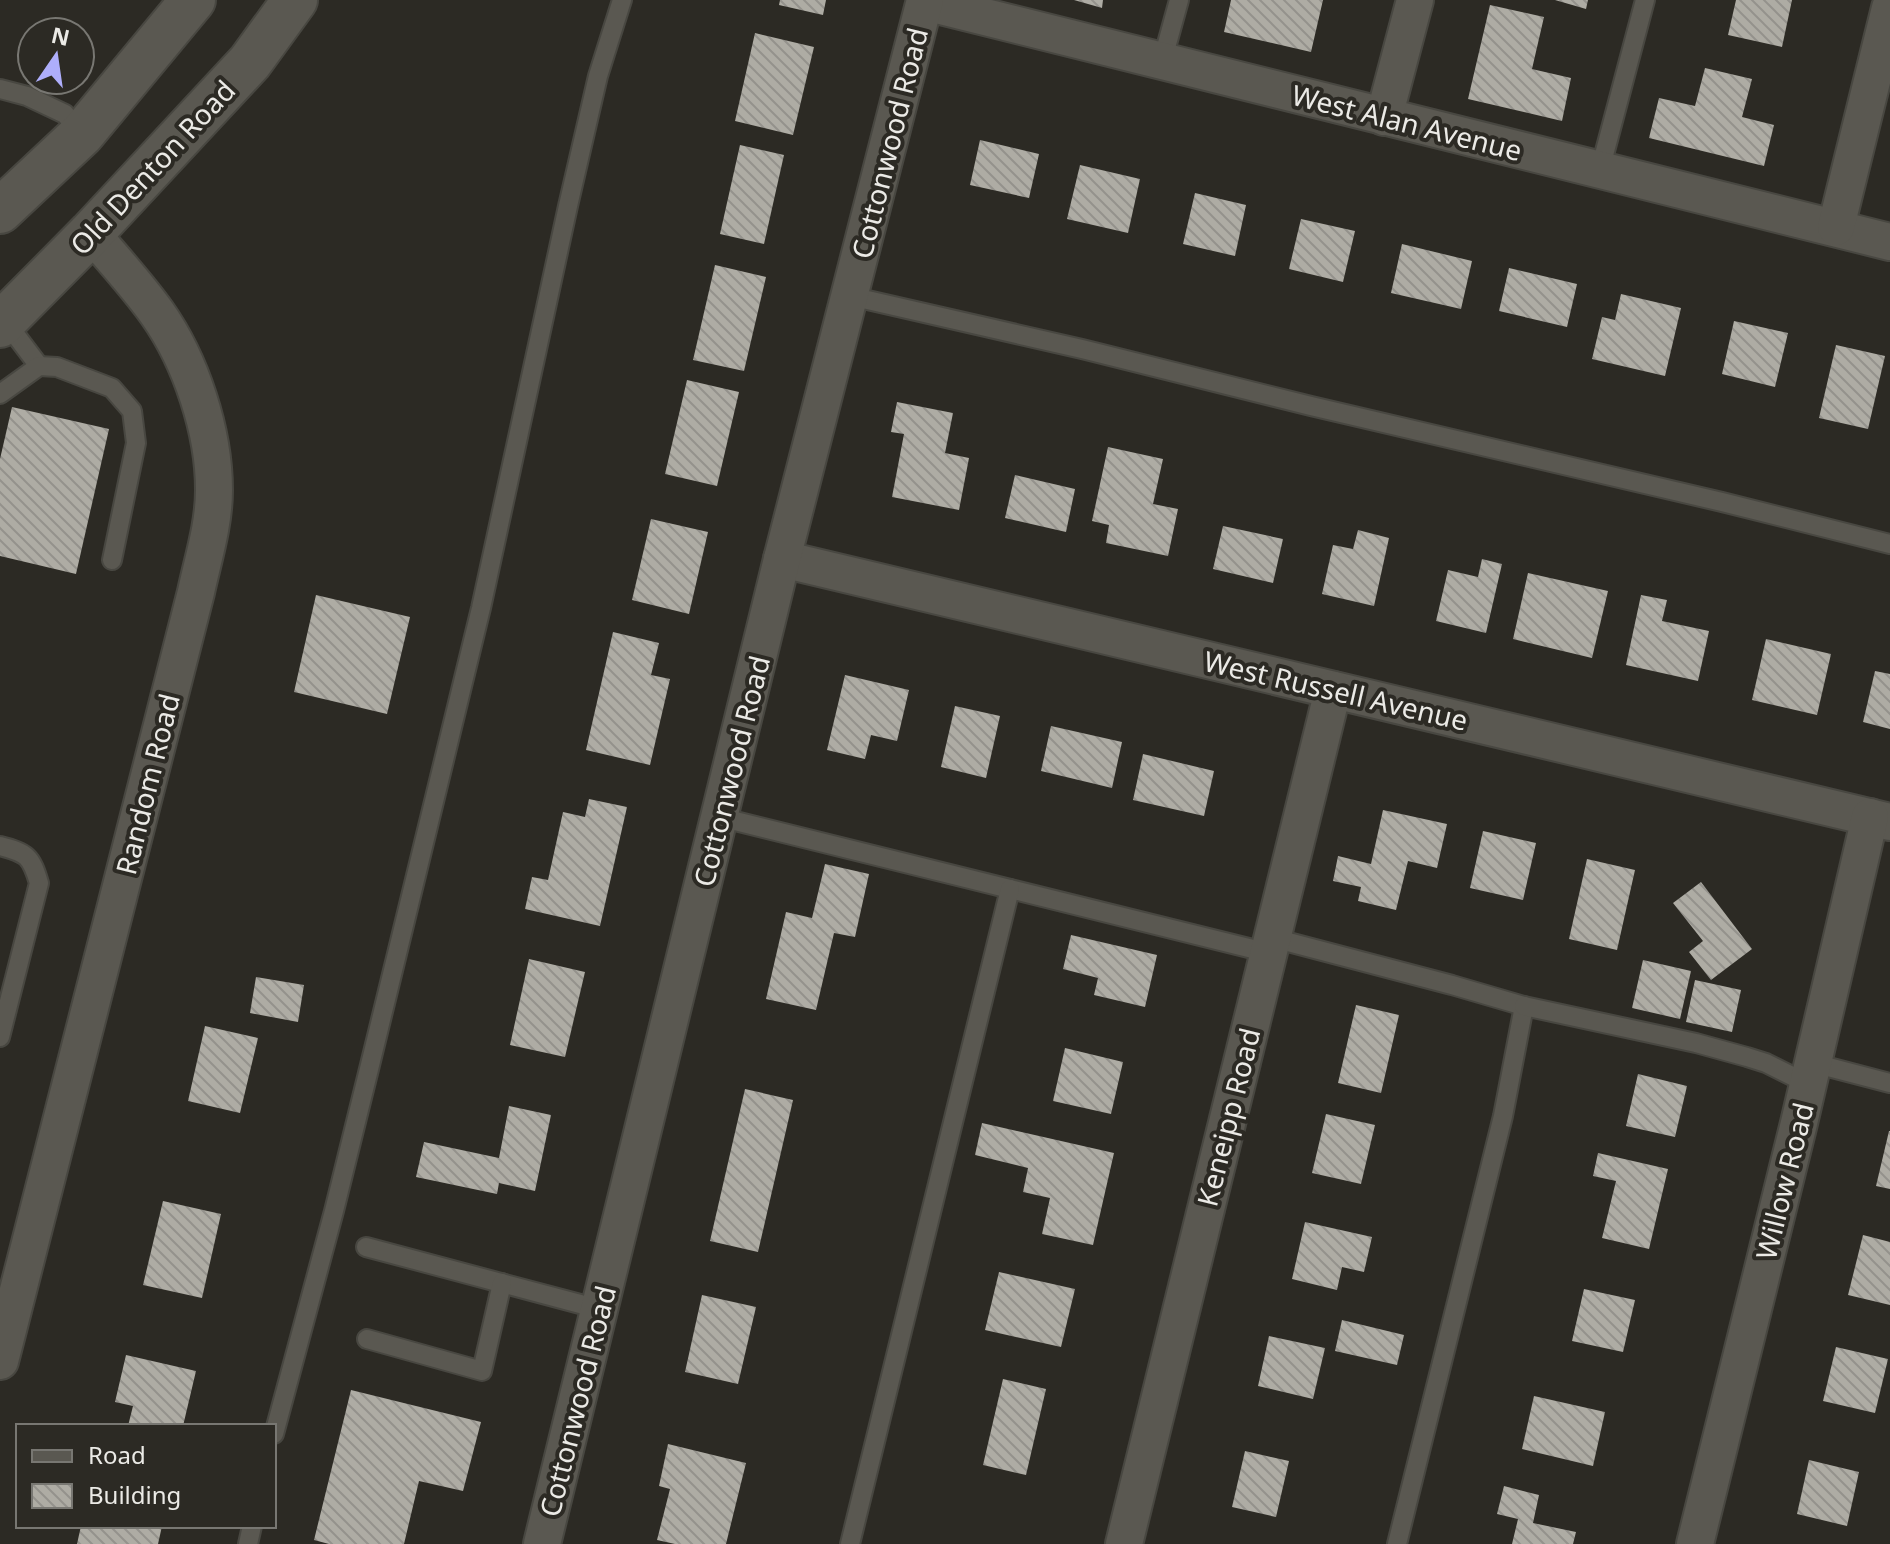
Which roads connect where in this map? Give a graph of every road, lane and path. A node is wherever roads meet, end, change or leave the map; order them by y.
1 (295, 0) edge
2 (622, 0) edge
3 (1179, 0) edge
4 (1415, 0) edge
5 (1645, 0) edge
6 (189, 1) edge
7 (925, 1) edge
8 (1890, 8) edge
9 (1162, 62) junction
10 (0, 89) edge
11 (1384, 117) junction
12 (82, 134) junction
13 (1600, 170) junction
14 (0, 211) edge
15 (1836, 227) junction
16 (91, 233) junction
17 (1890, 242) edge
18 (850, 296) junction
19 (2, 323) edge
20 (39, 366) junction
21 (0, 394) edge
22 (1890, 544) edge
23 (782, 559) junction
24 (112, 560) dead end
25 (1333, 690) junction
26 (719, 817) junction
27 (1880, 820) edge
28 (0, 846) edge
29 (1010, 889) junction
30 (1271, 945) junction
31 (1524, 1006) junction
32 (0, 1037) edge
33 (1810, 1074) junction
34 (1890, 1083) edge
35 (366, 1247) dead end
36 (502, 1283) junction
37 (599, 1309) junction
38 (367, 1339) dead end
39 (0, 1361) edge
40 (276, 1427) edge
41 (542, 1544) edge
42 (850, 1544) edge
43 (1124, 1544) edge
44 (1397, 1544) edge
45 (1695, 1544) edge

1 - 16 main road, Old Denton Road
2 - 40 lane
3 - 9 lane
4 - 11 street
5 - 13 lane
6 - 12 main road
7 - 9 street, West Alan Avenue
7 - 18 street, Cottonwood Road
8 - 15 street
9 - 11 street, West Alan Avenue
10 - 12 lane
11 - 13 street, West Alan Avenue
12 - 14 main road
13 - 15 street, West Alan Avenue
15 - 17 street, West Alan Avenue
16 - 19 main road, Old Denton Road
16 - 39 street, Random Road
18 - 22 lane
18 - 23 street, Cottonwood Road
19 - 20 lane
20 - 21 lane
20 - 24 lane
23 - 25 street, West Russell Avenue
23 - 26 street, Cottonwood Road
25 - 27 street, West Russell Avenue
25 - 30 street, Keneipp Road
26 - 29 lane
26 - 37 street, Cottonwood Road
27 - 33 street, Willow Road
28 - 32 lane
29 - 30 lane
29 - 42 lane
30 - 31 lane
30 - 43 street, Keneipp Road
31 - 33 lane
31 - 44 lane
33 - 34 lane
33 - 45 street, Willow Road
35 - 36 lane
36 - 37 lane
36 - 38 lane
37 - 41 street, Cottonwood Road

